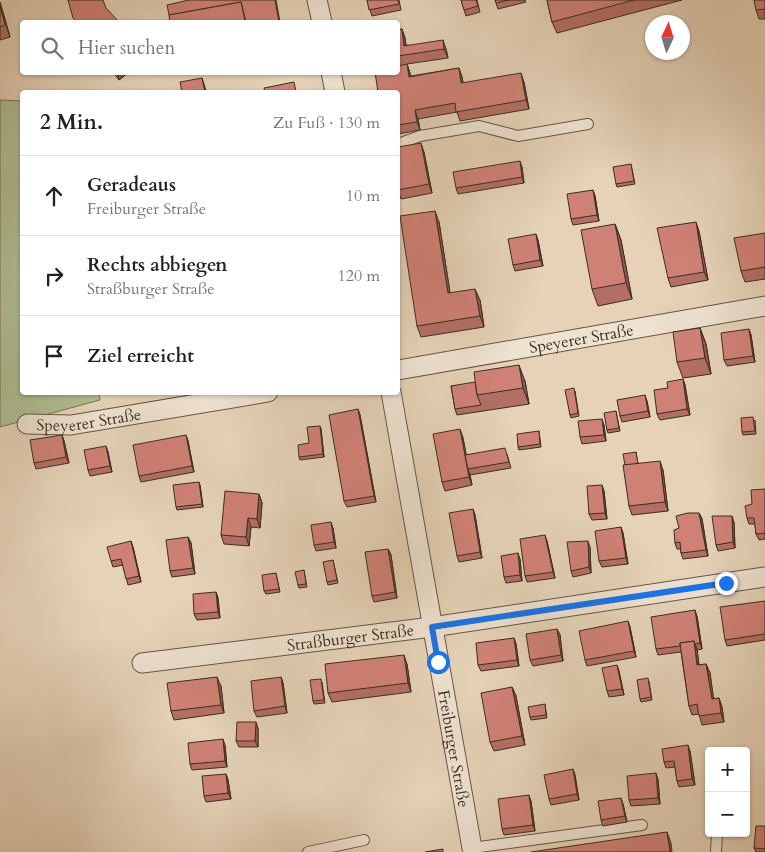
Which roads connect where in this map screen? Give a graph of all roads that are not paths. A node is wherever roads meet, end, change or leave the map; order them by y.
1 (317, 0) edge
2 (322, 20) edge
3 (332, 75) edge
4 (335, 90) edge
5 (588, 124) dead end
6 (400, 143) edge
7 (765, 306) edge
8 (400, 370) edge
9 (251, 395) edge
10 (392, 395) edge
11 (27, 424) dead end
12 (765, 577) edge
13 (432, 627) junction
14 (142, 663) dead end
15 (642, 825) dead end
16 (716, 837) edge
17 (364, 840) dead end
18 (474, 850) edge
19 (308, 852) edge
20 (716, 852) edge

1 - 2 street
3 - 4 street
5 - 6 lane
7 - 8 street, Speyerer Straße
9 - 11 street, Speyerer Straße
10 - 13 street, Freiburger Straße
12 - 13 street, Straßburger Straße
13 - 14 street, Straßburger Straße
13 - 18 street, Freiburger Straße
15 - 18 lane, Freiburger Straße
16 - 20 lane
17 - 19 lane

